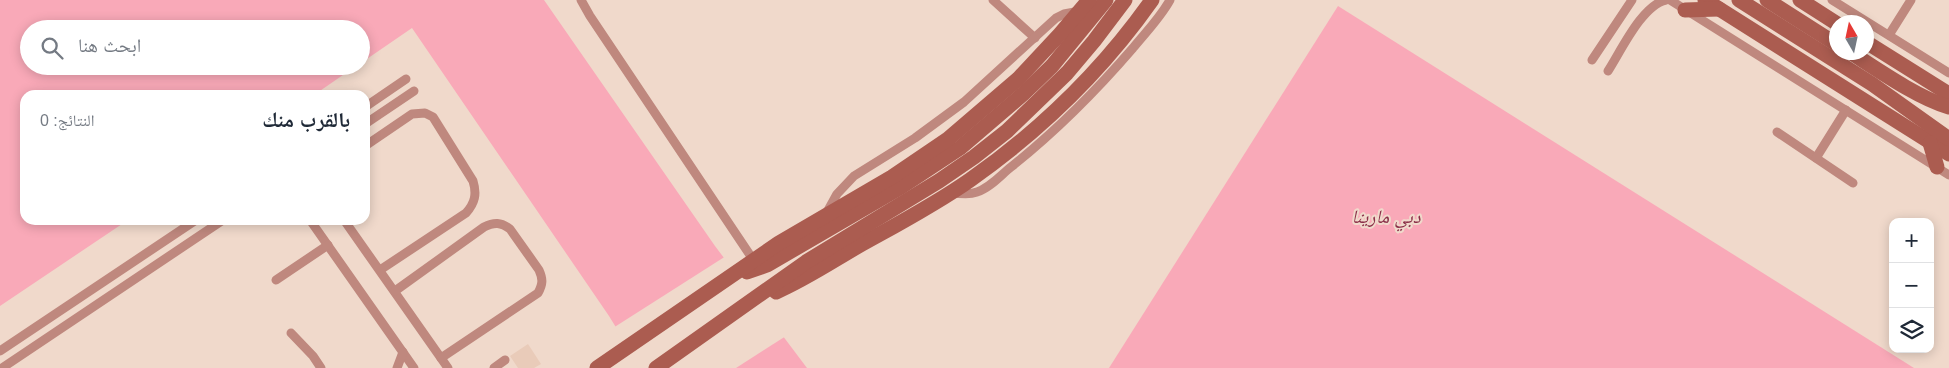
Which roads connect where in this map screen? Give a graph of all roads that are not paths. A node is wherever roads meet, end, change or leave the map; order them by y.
1 (581, 0) edge
2 (993, 0) edge
3 (1106, 0) edge
4 (1125, 0) edge
5 (1152, 0) edge
6 (1170, 0) edge
7 (1632, 0) edge
8 (1668, 0) edge
9 (1705, 0) edge
10 (1739, 0) edge
11 (1767, 0) edge
12 (1800, 0) edge
13 (1832, 0) edge
14 (1911, 0) edge
15 (1084, 5) edge
16 (1720, 9) junction
17 (1685, 10) junction
18 (1829, 19) edge
19 (1889, 35) junction
20 (1035, 38) junction
21 (1829, 40) edge
22 (1874, 47) edge
23 (1592, 60) dead end
24 (1863, 60) edge
25 (1608, 71) dead end
26 (1949, 73) edge
27 (406, 79) dead end
28 (414, 91) dead end
29 (1949, 94) edge
30 (370, 104) edge
31 (1949, 107) edge
32 (1846, 110) junction
33 (370, 121) edge
34 (1777, 132) dead end
35 (1949, 139) edge
36 (370, 143) edge
37 (1930, 143) junction
38 (1949, 154) edge
39 (1816, 158) junction
40 (1943, 171) edge
41 (1853, 183) dead end
42 (951, 192) junction
43 (826, 214) junction
44 (189, 225) edge
45 (216, 225) edge
46 (314, 225) edge
47 (348, 225) edge
48 (328, 245) junction
49 (754, 261) junction
50 (380, 270) junction
51 (738, 273) junction
52 (276, 280) dead end
53 (395, 291) junction
54 (758, 297) junction
55 (291, 333) dead end
56 (0, 351) edge
57 (402, 352) junction
58 (441, 358) junction
59 (505, 360) dead end
60 (412, 367) edge
61 (2, 368) edge
62 (321, 368) edge
63 (398, 368) edge
64 (448, 368) edge
65 (494, 368) edge
66 (597, 368) edge
67 (656, 368) edge

1 - 49 lane
2 - 20 lane
3 - 51 street
4 - 54 street
5 - 42 street
6 - 42 lane
7 - 23 lane
8 - 17 lane
8 - 25 lane
9 - 16 street
10 - 35 street
11 - 21 street
12 - 18 street
13 - 19 lane
14 - 19 lane
15 - 20 lane
15 - 43 street
16 - 17 street
16 - 37 street
17 - 32 lane
19 - 26 lane
20 - 43 lane
22 - 29 street
24 - 31 street
27 - 30 lane
28 - 33 lane
32 - 39 lane
32 - 40 lane
34 - 39 lane
36 - 50 lane
37 - 38 street
37 - 40 street
39 - 41 lane
42 - 54 street
43 - 49 street
44 - 56 lane
45 - 61 lane
46 - 48 lane
47 - 50 lane
48 - 52 lane
48 - 57 lane
49 - 51 street
50 - 53 lane
51 - 66 street
53 - 58 lane
53 - 58 lane
54 - 67 street
55 - 62 lane
57 - 60 lane
57 - 63 lane
58 - 64 lane
59 - 65 lane

